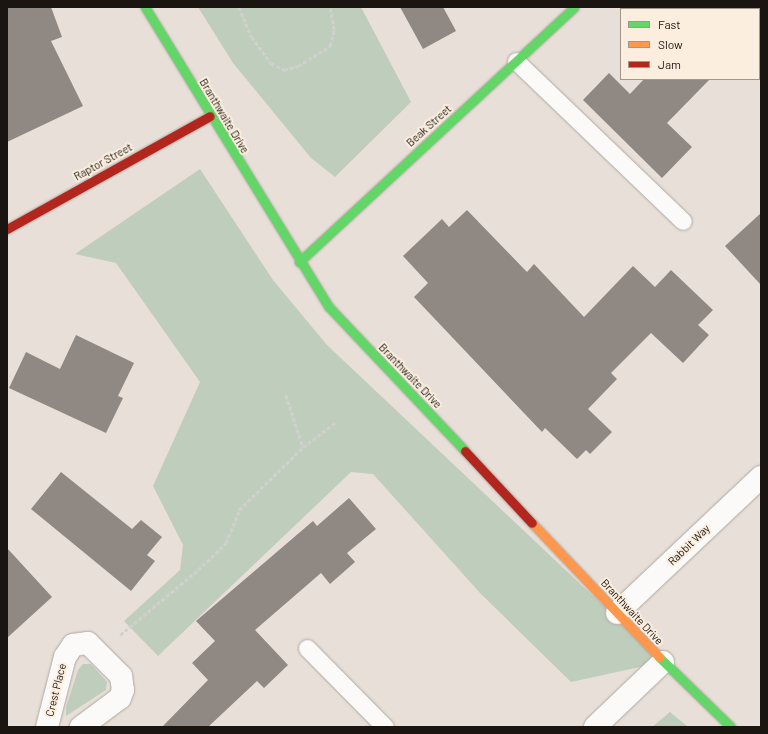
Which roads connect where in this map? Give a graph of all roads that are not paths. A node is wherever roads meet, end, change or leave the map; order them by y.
1 (145, 7) edge
2 (574, 7) edge
3 (516, 61) junction
4 (210, 116) junction
5 (682, 221) dead end
6 (7, 229) edge
7 (299, 262) junction
8 (761, 477) edge
9 (617, 613) junction
10 (307, 648) dead end
11 (663, 662) junction
12 (717, 716) junction
13 (47, 727) edge
14 (81, 727) edge
15 (385, 727) edge
16 (595, 727) edge
17 (722, 727) edge
18 (731, 727) edge

1 - 4 street, Branthwaite Drive
2 - 3 street, Beak Street
3 - 5 lane
3 - 7 street, Beak Street
4 - 6 street, Raptor Street
4 - 7 street, Branthwaite Drive
7 - 9 street, Branthwaite Drive
8 - 9 street, Rabbit Way
9 - 11 street, Branthwaite Drive
10 - 15 lane
11 - 12 street, Branthwaite Drive
11 - 16 street
12 - 17 street, Branthwaite Drive
12 - 18 street, Branthwaite Drive
13 - 14 street, Crest Place

